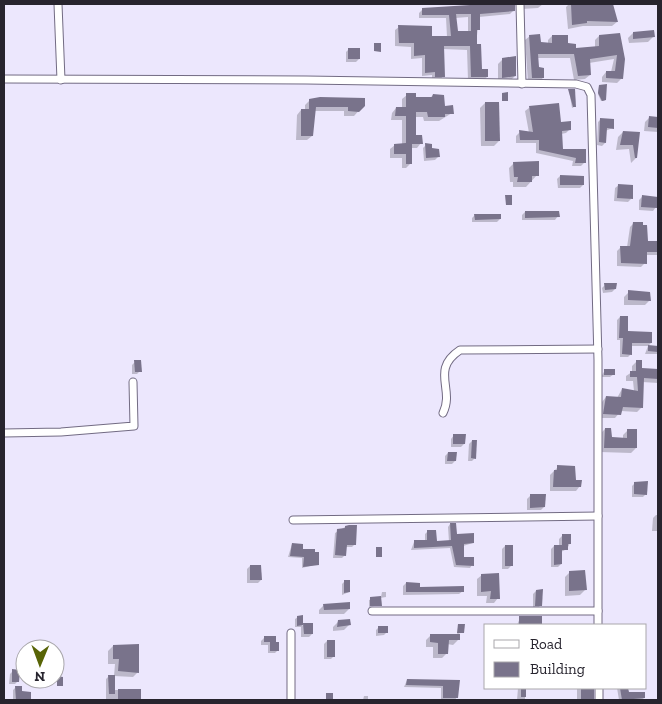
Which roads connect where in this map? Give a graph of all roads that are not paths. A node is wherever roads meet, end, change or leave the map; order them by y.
1 (58, 4) edge
2 (520, 4) edge
3 (4, 79) edge
4 (61, 80) junction
5 (522, 84) junction
6 (598, 349) junction
7 (133, 382) dead end
8 (443, 413) dead end
9 (4, 433) edge
10 (598, 516) junction
11 (293, 520) dead end
12 (372, 611) dead end
13 (598, 611) junction
14 (598, 624) edge
15 (291, 633) dead end
16 (292, 700) edge

1 - 4 street
2 - 5 street
3 - 4 street
4 - 5 street
5 - 6 street
6 - 8 street
6 - 10 street
7 - 9 street
10 - 11 street
10 - 13 street
12 - 13 street
13 - 14 street
15 - 16 street

